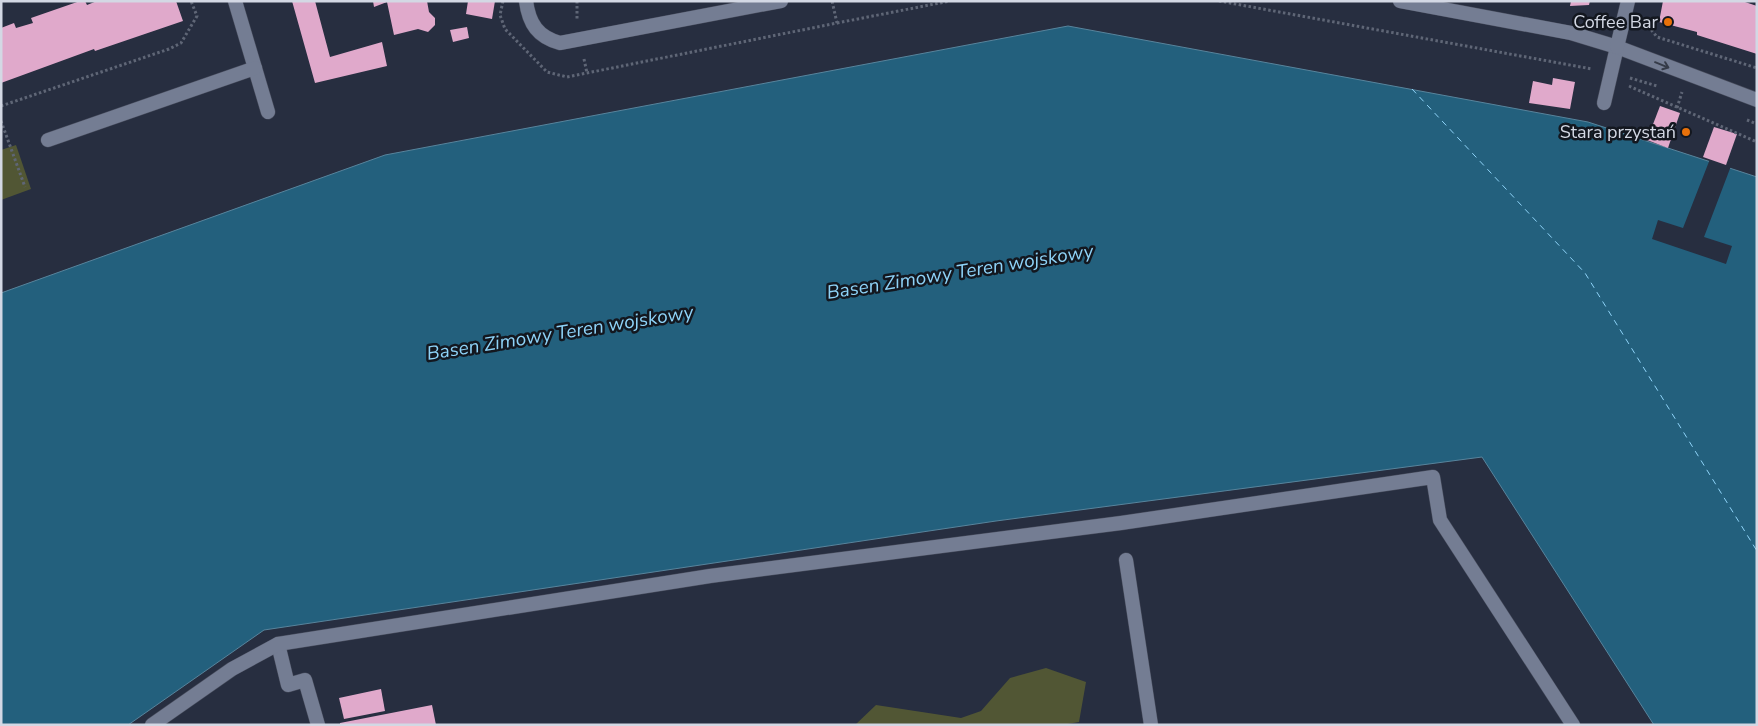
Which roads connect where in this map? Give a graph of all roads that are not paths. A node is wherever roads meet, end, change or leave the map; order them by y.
1 (236, 1) edge
2 (526, 1) edge
3 (780, 1) edge
4 (1400, 1) edge
5 (1628, 1) edge
6 (1617, 47) junction
7 (254, 68) junction
8 (1757, 100) edge
9 (1604, 103) dead end
10 (268, 112) dead end
11 (48, 140) dead end
12 (1126, 560) dead end
13 (278, 644) junction
14 (152, 725) edge
15 (318, 725) edge
16 (1151, 725) edge
17 (1573, 725) edge

1 - 7 street
2 - 3 street
4 - 6 street
5 - 6 street
6 -> 8 street
6 - 9 street
7 - 10 street
7 - 11 street
12 - 16 street
13 - 14 street
13 - 15 street
13 - 17 street

